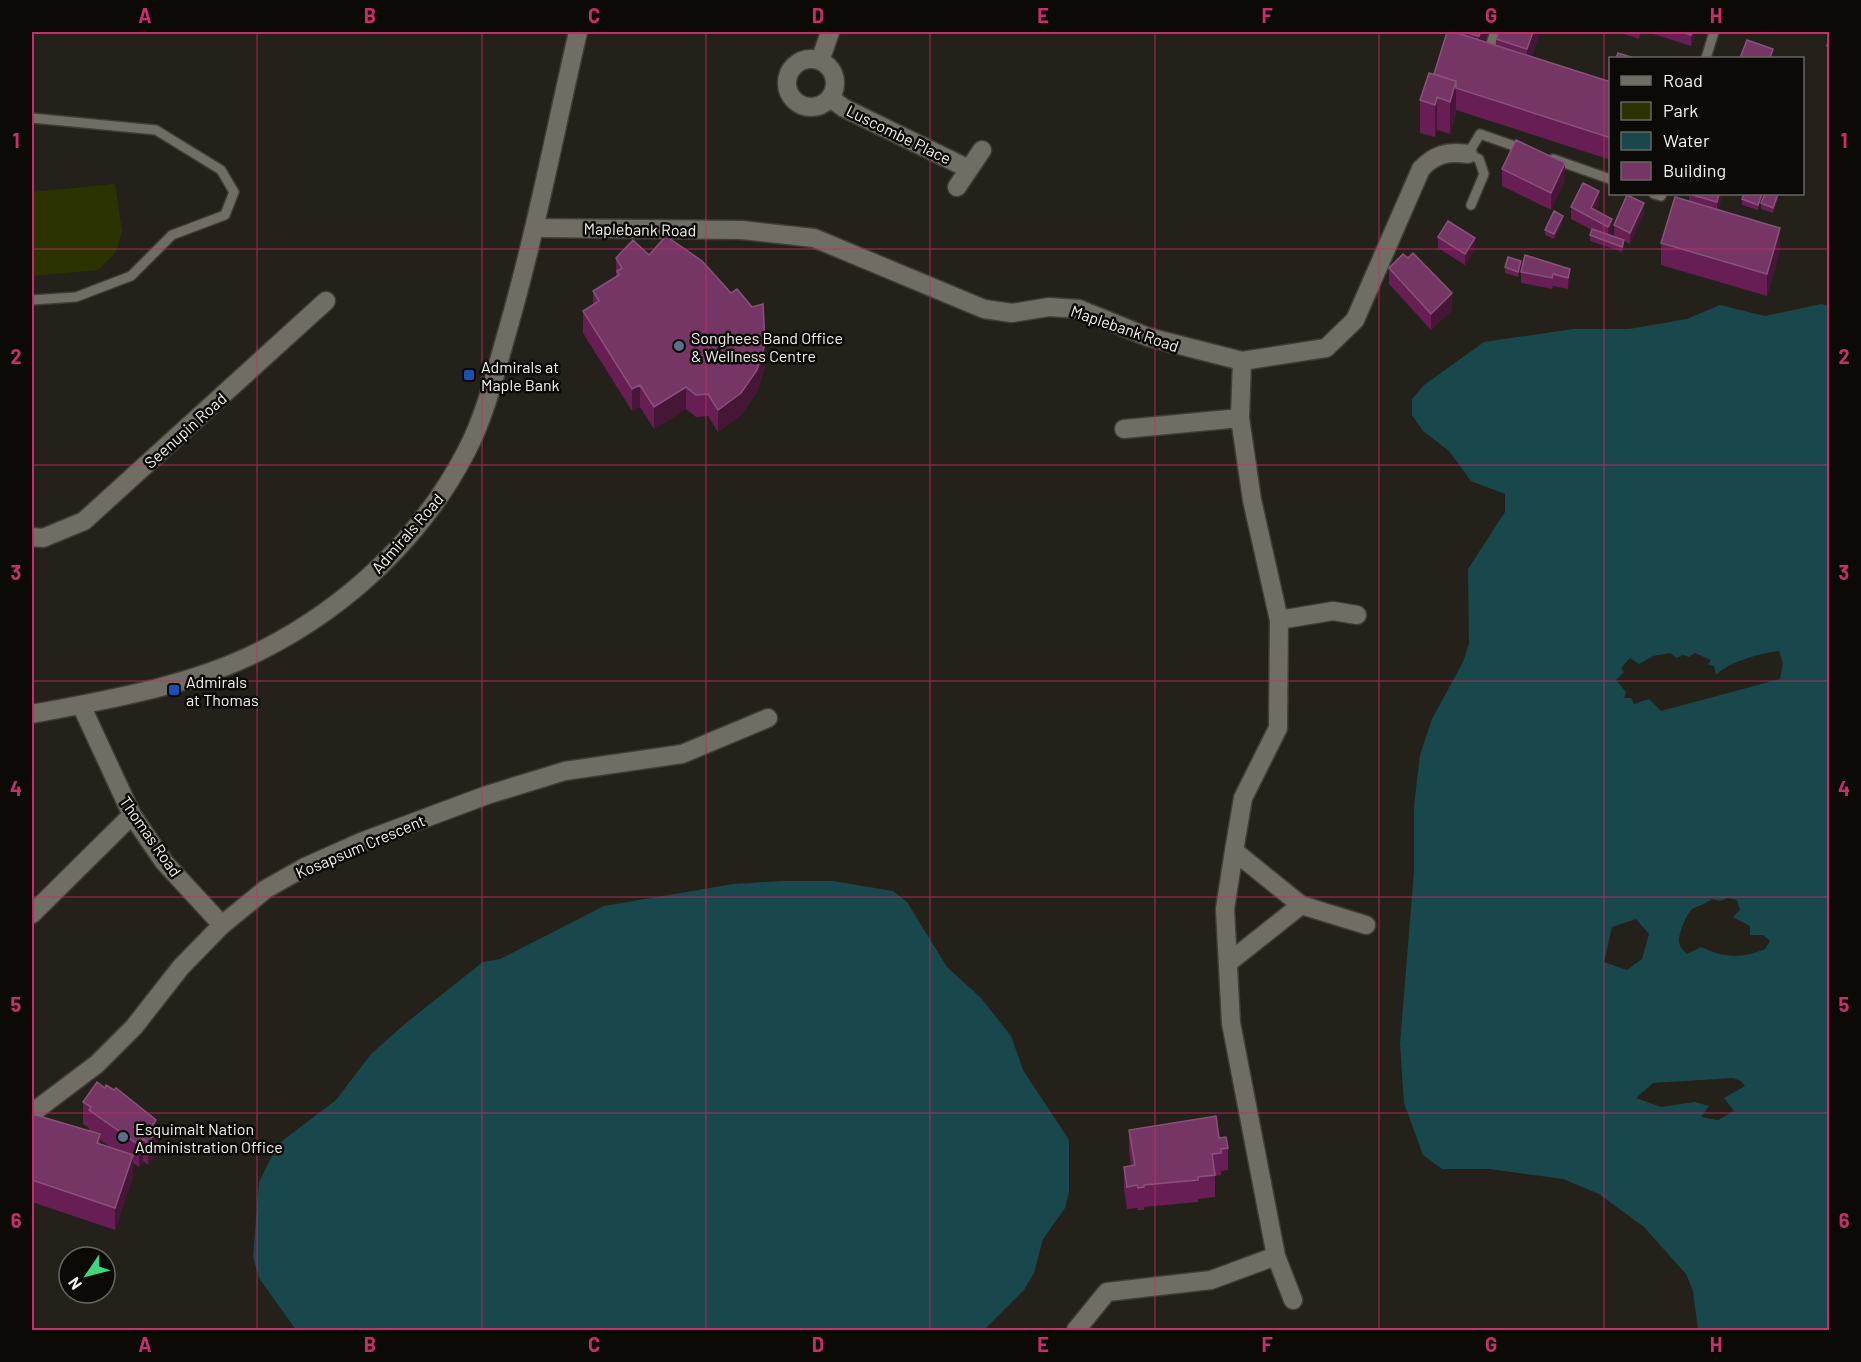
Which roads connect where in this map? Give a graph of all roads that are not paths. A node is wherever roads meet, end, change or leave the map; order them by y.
1 (578, 32) edge
2 (830, 32) edge
3 (1495, 32) edge
4 (1714, 32) edge
5 (1706, 57) edge
6 (820, 61) junction
7 (1485, 62) edge
8 (830, 98) junction
9 (32, 118) edge
10 (981, 150) dead end
11 (1534, 153) edge
12 (1468, 154) junction
13 (1545, 157) edge
14 (969, 169) junction
15 (1609, 178) edge
16 (957, 187) dead end
17 (1471, 205) dead end
18 (536, 228) junction
19 (32, 300) edge
20 (326, 301) dead end
21 (1242, 361) junction
22 (1240, 418) junction
23 (1124, 429) dead end
24 (32, 537) edge
25 (1357, 615) dead end
26 (1279, 620) junction
27 (81, 705) junction
28 (32, 714) edge
29 (768, 718) dead end
30 (132, 815) junction
31 (1234, 850) junction
32 (1302, 905) junction
33 (32, 914) edge
34 (222, 925) junction
35 (1366, 925) dead end
36 (1228, 963) junction
37 (32, 1113) edge
38 (1276, 1256) junction
39 (1293, 1300) dead end
40 (1076, 1330) edge

1 - 18 street, Admirals Road
2 - 6 street
3 - 7 lane
4 - 5 lane
6 - 8 street, Luscombe Place
6 - 8 street, Luscombe Place
8 - 14 street, Luscombe Place
9 - 19 lane
10 - 14 street, Luscombe Place
11 - 12 lane
12 - 17 lane
12 - 21 street, Maplebank Road
13 - 15 lane
14 - 16 street, Luscombe Place
18 - 21 street, Maplebank Road
18 - 27 street, Admirals Road
20 - 24 street, Seenupin Road
21 - 22 street
22 - 23 street
22 - 26 street
25 - 26 street
26 - 31 street
27 - 28 street, Admirals Road
27 - 30 street, Thomas Road
29 - 34 street, Kosapsum Crescent
30 - 33 street
30 - 34 street, Thomas Road
31 - 32 street
31 - 36 street
32 - 35 street
32 - 36 street
34 - 37 street, Kosapsum Crescent
36 - 38 street
38 - 39 street
38 - 40 street

